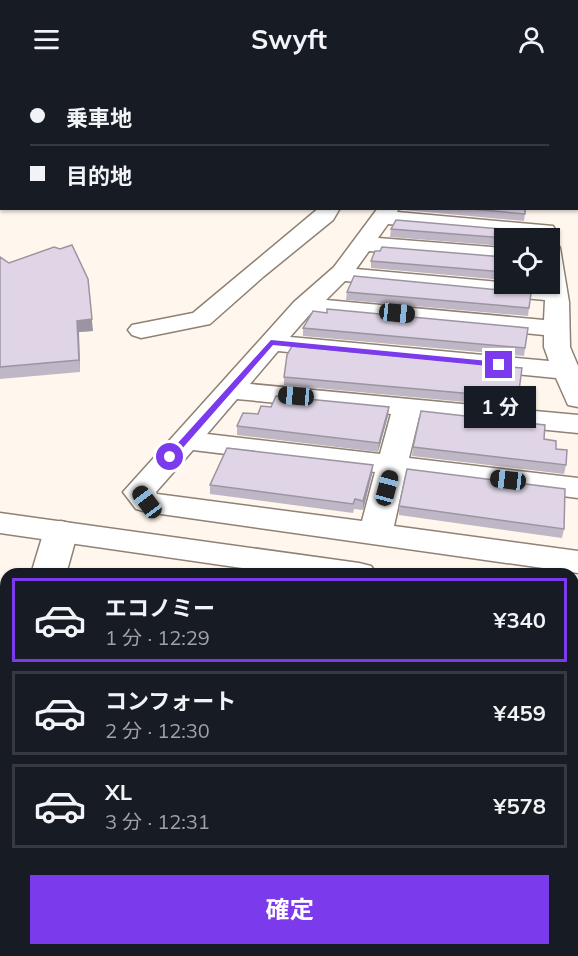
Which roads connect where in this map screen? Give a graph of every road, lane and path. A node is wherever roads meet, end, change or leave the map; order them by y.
1 (329, 210) edge
2 (539, 210) edge
3 (386, 213) edge
4 (544, 228) edge
5 (494, 236) edge
6 (364, 244) junction
7 (494, 254) edge
8 (340, 274) junction
9 (563, 299) edge
10 (306, 304) junction
11 (557, 329) junction
12 (141, 330) dead end
13 (271, 343) junction
14 (567, 371) junction
15 (230, 390) junction
16 (578, 399) edge
17 (407, 407) junction
18 (578, 424) edge
19 (186, 440) junction
20 (393, 465) junction
21 (578, 488) edge
22 (0, 523) edge
23 (61, 531) junction
24 (375, 534) junction
25 (578, 562) edge
26 (50, 568) edge
27 (317, 568) edge

1 - 12 street
2 - 4 street
3 - 5 street
3 - 6 street
6 - 7 street
6 - 8 street
8 - 9 street
8 - 10 street
9 - 11 street
10 - 11 street
10 - 13 street
11 - 14 street
13 - 14 street
13 - 15 street
14 - 16 street
15 - 17 street
15 - 19 street
17 - 18 street
17 - 20 street
19 - 20 street
19 - 24 street
20 - 21 street
20 - 24 street
22 - 23 street
23 - 26 street
23 - 27 street
24 - 25 street

